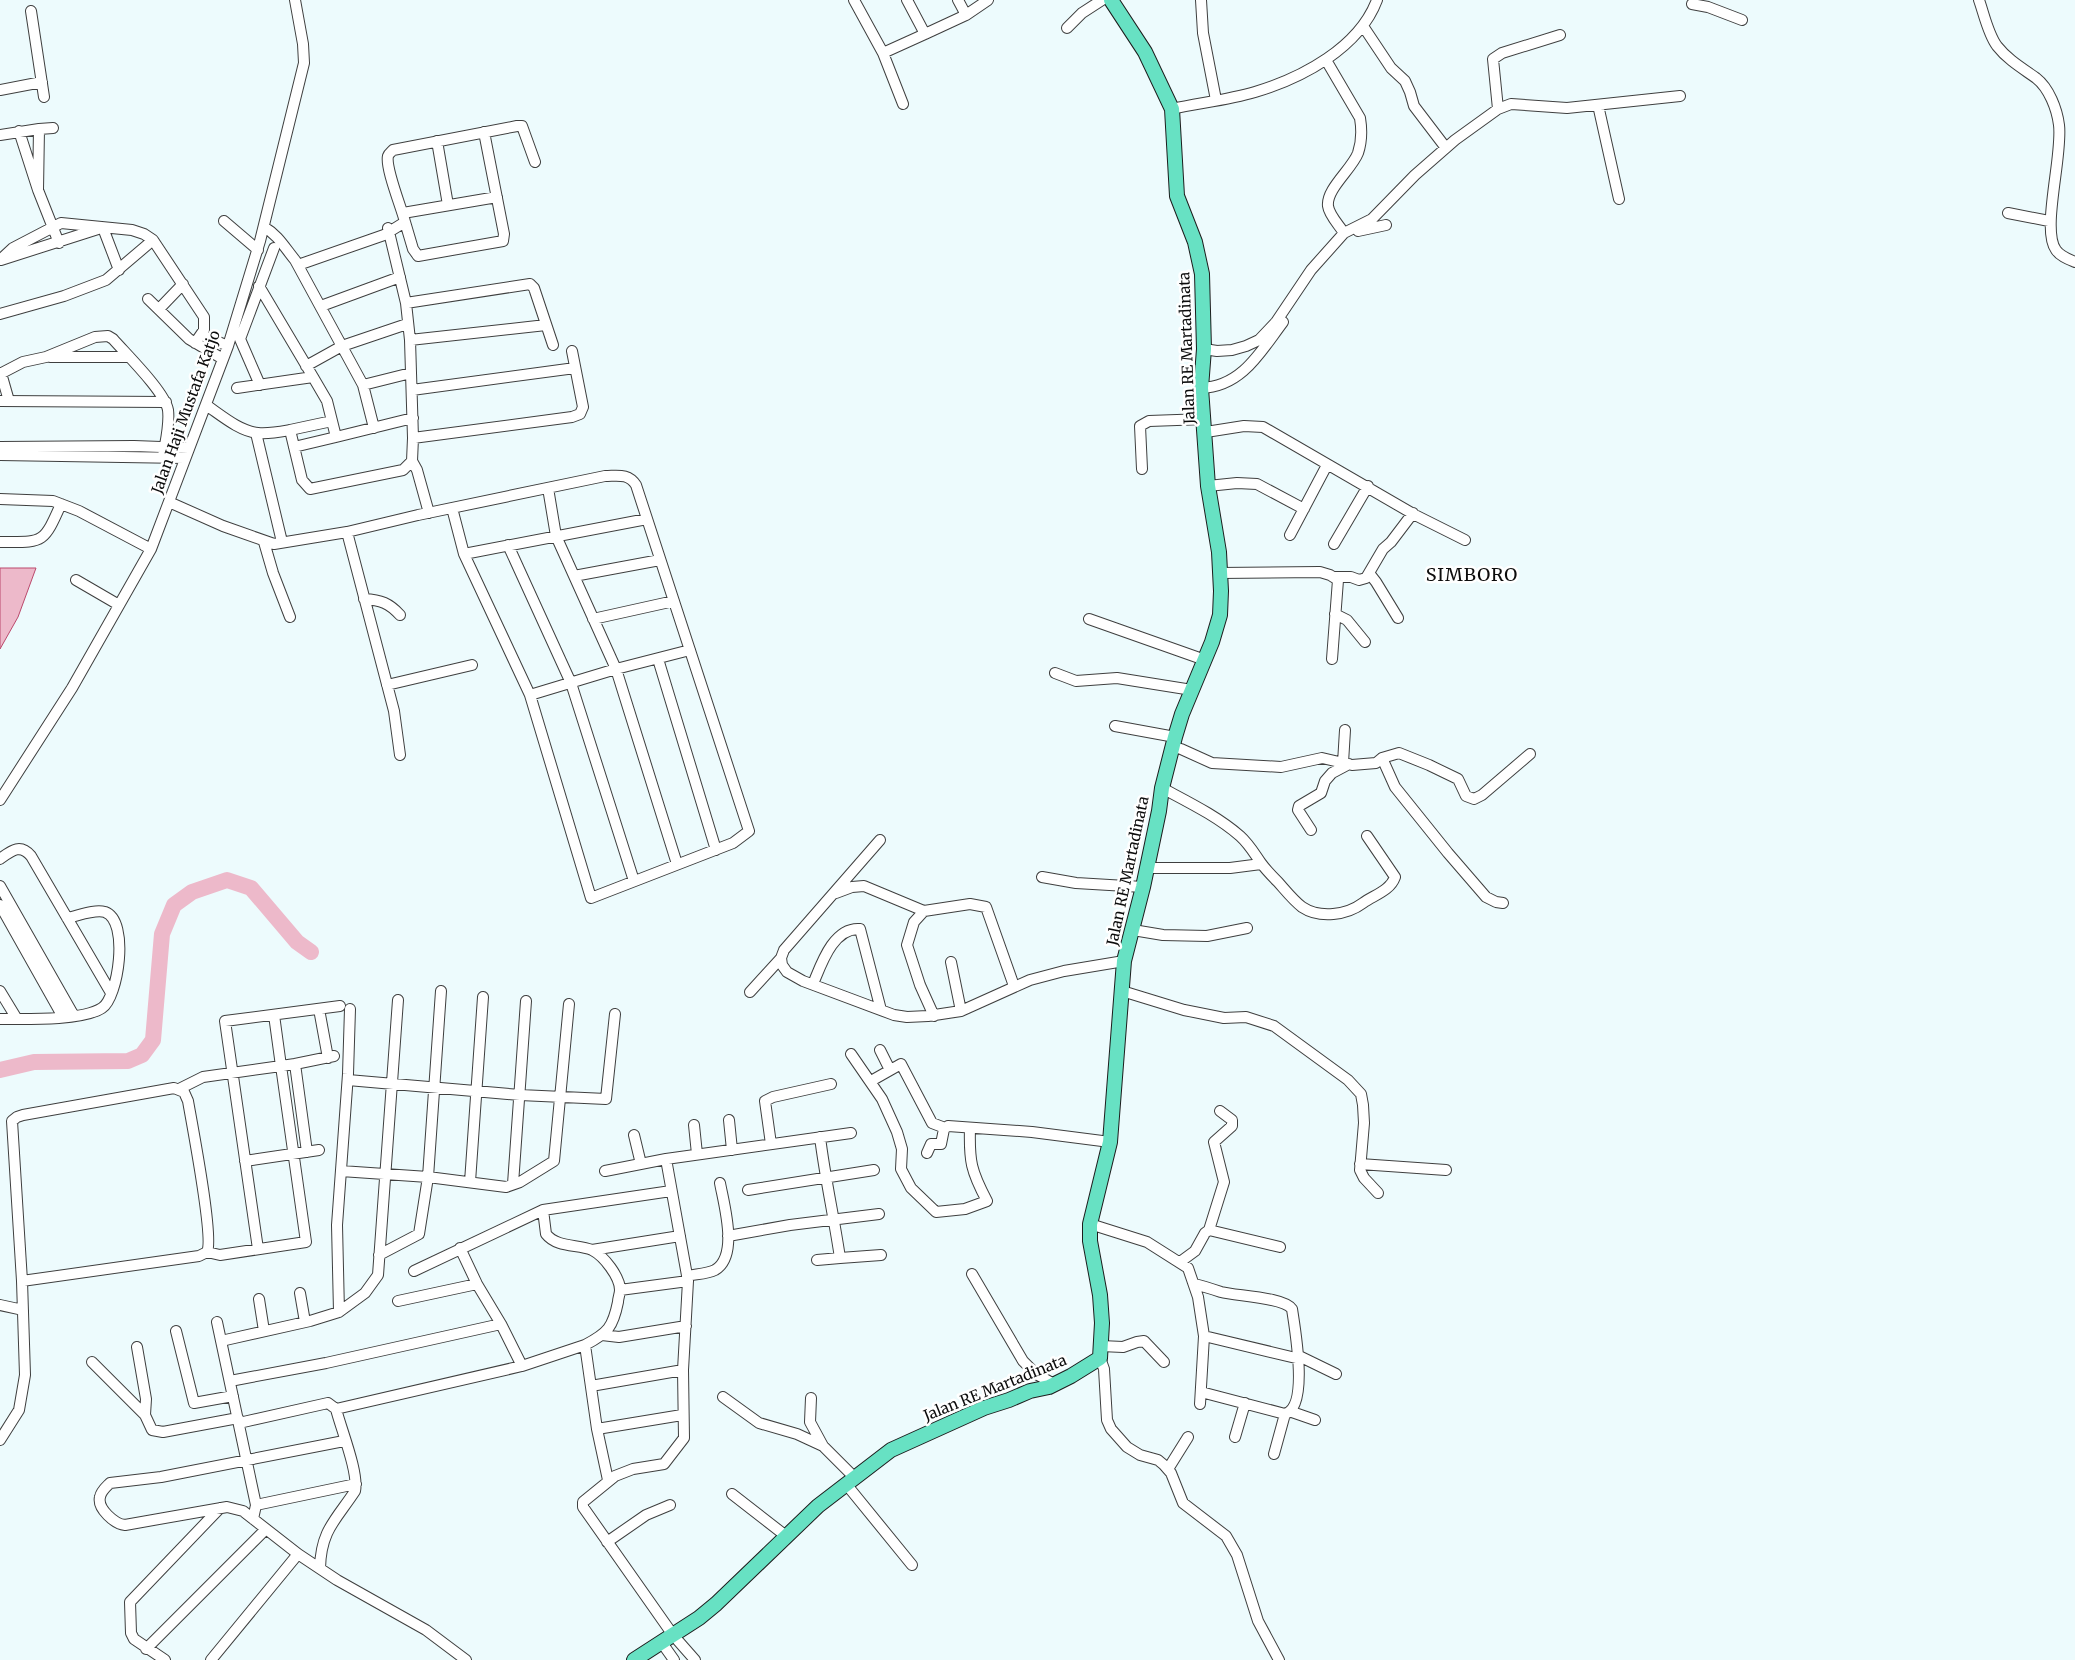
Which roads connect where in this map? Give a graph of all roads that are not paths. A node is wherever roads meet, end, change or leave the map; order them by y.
1 (295, 0) edge
2 (854, 0) edge
3 (907, 0) edge
4 (958, 0) edge
5 (988, 0) edge
6 (1102, 0) edge
7 (1111, 0) edge
8 (1201, 0) edge
9 (1377, 0) edge
10 (1979, 0) edge
11 (1692, 4) dead end
12 (31, 10) dead end
13 (966, 15) junction
14 (1742, 20) dead end
15 (1363, 26) junction
16 (1067, 28) dead end
17 (924, 34) junction
18 (1560, 35) dead end
19 (883, 53) junction
20 (1326, 60) junction
21 (42, 82) junction
22 (0, 90) edge
23 (1680, 96) dead end
24 (44, 97) dead end
25 (1216, 100) junction
26 (903, 104) dead end
27 (1598, 105) junction
28 (1172, 109) junction
29 (1498, 109) junction
30 (53, 128) dead end
31 (39, 129) junction
32 (18, 131) junction
33 (484, 132) junction
34 (0, 135) edge
35 (437, 141) junction
36 (1446, 148) junction
37 (535, 162) dead end
38 (38, 190) junction
39 (497, 197) junction
40 (1619, 198) dead end
41 (448, 205) junction
42 (2008, 213) dead end
43 (2050, 220) junction
44 (224, 221) dead end
45 (1371, 223) junction
46 (396, 224) junction
47 (51, 226) junction
48 (264, 227) junction
49 (101, 228) junction
50 (1344, 233) junction
51 (153, 240) junction
52 (59, 243) junction
53 (259, 245) junction
54 (274, 248) junction
55 (285, 249) junction
56 (0, 260) edge
57 (2075, 262) edge
58 (297, 263) junction
59 (119, 270) junction
60 (1313, 272) junction
61 (400, 277) junction
62 (183, 284) junction
63 (259, 286) junction
64 (148, 299) dead end
65 (406, 302) junction
66 (321, 306) junction
67 (159, 309) junction
68 (0, 314) edge
69 (407, 324) junction
70 (546, 325) junction
71 (1268, 338) junction
72 (198, 339) junction
73 (410, 340) junction
74 (553, 345) dead end
75 (228, 346) junction
76 (342, 346) junction
77 (1204, 349) junction
78 (572, 351) dead end
79 (46, 357) junction
80 (129, 358) junction
81 (223, 359) junction
82 (306, 366) junction
83 (575, 368) junction
84 (411, 373) junction
85 (0, 374) edge
86 (313, 377) junction
87 (260, 385) junction
88 (363, 385) junction
89 (237, 388) dead end
90 (1201, 388) junction
91 (412, 390) junction
92 (5, 401) edge
93 (166, 402) junction
94 (206, 405) junction
95 (413, 418) junction
96 (332, 421) junction
97 (1205, 426) junction
98 (374, 428) junction
99 (290, 430) junction
100 (256, 433) junction
101 (336, 437) junction
102 (413, 438) junction
103 (0, 447) edge
104 (294, 447) junction
105 (164, 452) junction
106 (186, 453) junction
107 (0, 455) edge
108 (412, 461) junction
109 (1327, 465) junction
110 (1142, 469) dead end
111 (1208, 486) junction
112 (1368, 486) junction
113 (548, 488) junction
114 (0, 499) edge
115 (169, 502) junction
116 (61, 504) junction
117 (452, 508) junction
118 (1304, 509) junction
119 (429, 513) junction
120 (1413, 513) junction
121 (647, 519) junction
122 (347, 532) junction
123 (1290, 535) dead end
124 (556, 536) junction
125 (1465, 540) dead end
126 (0, 542) edge
127 (264, 542) junction
128 (282, 542) junction
129 (1334, 544) dead end
130 (508, 545) junction
131 (151, 549) junction
132 (464, 554) junction
133 (660, 560) junction
134 (1219, 573) junction
135 (1369, 574) junction
136 (574, 576) junction
137 (1334, 577) junction
138 (76, 580) dead end
139 (364, 599) junction
140 (674, 601) junction
141 (119, 604) junction
142 (1335, 614) junction
143 (400, 616) dead end
144 (290, 617) dead end
145 (1398, 618) dead end
146 (593, 619) junction
147 (1089, 619) dead end
148 (1364, 642) dead end
149 (690, 650) junction
150 (658, 659) junction
151 (1332, 659) dead end
152 (1205, 660) junction
153 (472, 665) dead end
154 (616, 669) junction
155 (1055, 673) dead end
156 (571, 683) junction
157 (387, 685) junction
158 (1192, 690) junction
159 (530, 695) junction
160 (1115, 726) dead end
161 (1346, 730) dead end
162 (1174, 742) junction
163 (1530, 754) dead end
164 (400, 755) dead end
165 (1382, 758) junction
166 (1346, 763) junction
167 (1162, 788) junction
168 (0, 800) edge
169 (1311, 830) dead end
170 (1367, 836) dead end
171 (880, 840) dead end
172 (716, 850) junction
173 (0, 859) edge
174 (677, 864) junction
175 (1261, 864) junction
176 (1148, 868) junction
177 (1042, 877) dead end
178 (634, 881) junction
179 (1143, 887) junction
180 (1, 891) edge
181 (833, 894) junction
182 (1503, 903) dead end
183 (0, 905) edge
184 (924, 911) junction
185 (68, 918) junction
186 (1247, 928) dead end
187 (1132, 930) junction
188 (781, 958) junction
189 (1124, 961) junction
190 (951, 962) dead end
191 (813, 984) junction
192 (1014, 986) junction
193 (0, 991) edge
194 (441, 991) dead end
195 (1122, 991) junction
196 (111, 992) junction
197 (750, 992) dead end
198 (483, 997) dead end
199 (398, 1000) dead end
200 (526, 1001) dead end
201 (569, 1004) dead end
202 (340, 1006) dead end
203 (319, 1009) junction
204 (350, 1009) dead end
205 (881, 1010) junction
206 (961, 1011) junction
207 (615, 1014) dead end
208 (274, 1015) junction
209 (68, 1016) junction
210 (934, 1016) junction
211 (17, 1019) junction
212 (0, 1020) edge
213 (880, 1050) dead end
214 (850, 1054) dead end
215 (295, 1064) junction
216 (280, 1066) junction
217 (890, 1070) junction
218 (232, 1072) junction
219 (348, 1080) junction
220 (871, 1081) junction
221 (831, 1084) dead end
222 (391, 1085) junction
223 (435, 1088) junction
224 (179, 1089) junction
225 (477, 1090) junction
226 (520, 1096) junction
227 (560, 1098) junction
228 (1220, 1111) dead end
229 (729, 1120) dead end
230 (694, 1126) dead end
231 (945, 1128) junction
232 (970, 1128) junction
233 (851, 1133) dead end
234 (634, 1135) dead end
235 (820, 1137) junction
236 (1110, 1142) junction
237 (772, 1144) junction
238 (319, 1150) dead end
239 (732, 1150) junction
240 (307, 1152) junction
241 (927, 1153) dead end
242 (293, 1154) junction
243 (697, 1154) junction
244 (666, 1159) junction
245 (245, 1161) junction
246 (641, 1164) junction
247 (1360, 1164) junction
248 (874, 1170) dead end
249 (1446, 1170) dead end
250 (341, 1171) junction
251 (605, 1171) dead end
252 (384, 1174) junction
253 (428, 1177) junction
254 (825, 1179) junction
255 (470, 1182) junction
256 (720, 1183) dead end
257 (513, 1184) junction
258 (748, 1190) dead end
259 (671, 1191) junction
260 (1378, 1193) dead end
261 (543, 1210) junction
262 (879, 1214) dead end
263 (834, 1220) junction
264 (1090, 1224) junction
265 (1209, 1230) junction
266 (680, 1236) junction
267 (728, 1236) junction
268 (1280, 1247) dead end
269 (460, 1248) junction
270 (258, 1249) junction
271 (592, 1250) junction
272 (207, 1252) junction
273 (379, 1255) junction
274 (881, 1255) dead end
275 (840, 1258) junction
276 (818, 1260) dead end
277 (1180, 1262) junction
278 (414, 1271) dead end
279 (972, 1274) dead end
280 (688, 1279) junction
281 (22, 1281) junction
282 (477, 1284) junction
283 (1194, 1284) junction
284 (620, 1290) junction
285 (300, 1293) dead end
286 (259, 1299) dead end
287 (398, 1301) dead end
288 (0, 1305) edge
289 (23, 1310) junction
290 (339, 1312) junction
291 (217, 1322) dead end
292 (305, 1322) junction
293 (501, 1324) junction
294 (686, 1326) junction
295 (176, 1331) dead end
296 (264, 1331) junction
297 (602, 1335) junction
298 (1204, 1336) junction
299 (221, 1341) junction
300 (585, 1345) junction
301 (137, 1347) dead end
302 (1100, 1352) junction
303 (1299, 1358) junction
304 (92, 1362) dead end
305 (1164, 1362) dead end
306 (522, 1366) junction
307 (684, 1370) junction
308 (1336, 1374) dead end
309 (230, 1381) junction
310 (1051, 1385) junction
311 (591, 1386) junction
312 (1201, 1392) junction
313 (233, 1396) junction
314 (723, 1397) dead end
315 (811, 1398) dead end
316 (1200, 1404) dead end
317 (1245, 1404) junction
318 (336, 1410) junction
319 (1288, 1413) junction
320 (682, 1415) junction
321 (145, 1416) junction
322 (1314, 1420) dead end
323 (239, 1421) junction
324 (597, 1429) junction
325 (1188, 1437) dead end
326 (1235, 1437) dead end
327 (0, 1440) edge
328 (344, 1441) junction
329 (823, 1446) junction
330 (1274, 1454) dead end
331 (247, 1461) junction
332 (1168, 1469) junction
333 (608, 1480) junction
334 (850, 1480) junction
335 (356, 1484) junction
336 (732, 1494) dead end
337 (670, 1505) dead end
338 (256, 1506) junction
339 (220, 1508) junction
340 (253, 1519) junction
341 (265, 1530) junction
342 (786, 1536) junction
343 (607, 1542) junction
344 (298, 1554) junction
345 (912, 1566) dead end
346 (320, 1568) junction
347 (668, 1639) junction
348 (146, 1649) junction
349 (165, 1660) edge
350 (211, 1660) edge
351 (466, 1660) edge
352 (634, 1660) edge
353 (674, 1660) edge
354 (695, 1660) edge
355 (1279, 1660) edge

1 - 48 street, Jalan Haji Mustafa Katjo
2 - 19 street
3 - 17 street
4 - 13 street
5 - 13 street
6 - 16 street
7 - 28 highway, Jalan RE Martadinata
8 - 25 street
9 - 15 street
10 - 43 street
11 - 14 street
12 - 21 street
13 - 17 street
15 - 20 street
15 - 36 street
17 - 19 street
18 - 29 street
19 - 26 street
20 - 25 street
20 - 50 street
21 - 22 street
21 - 24 street
23 - 27 street
25 - 28 street
27 - 29 street
27 - 40 street
28 - 77 highway, Jalan RE Martadinata
29 - 36 street
30 - 31 street
31 - 32 street
31 - 38 street
32 - 34 street
32 - 38 street
33 - 35 street
33 - 37 street
33 - 39 street
35 - 41 street
35 - 46 street
36 - 45 street
38 - 47 street
39 - 41 street
39 - 46 street
41 - 46 street
42 - 43 street
43 - 57 street
44 - 53 street
45 - 50 street
45 - 60 street
46 - 58 street
46 - 61 street
47 - 49 street
47 - 52 street
47 - 56 street
48 - 53 street, Jalan Haji Mustafa Katjo
48 - 55 street
49 - 51 street
49 - 52 street
49 - 59 street
50 - 60 street
51 - 59 street
51 - 62 street
52 - 56 street
53 - 54 street
53 - 75 street, Jalan Haji Mustafa Katjo
54 - 55 street
54 - 63 street
55 - 58 street
58 - 66 street
59 - 68 street
60 - 71 street
61 - 65 street
61 - 66 street
62 - 67 street
62 - 72 street
63 - 82 street
63 - 87 street
64 - 67 street
65 - 69 street
65 - 70 street
66 - 76 street
67 - 72 street
69 - 73 street
69 - 76 street
70 - 73 street
70 - 74 street
71 - 77 street
71 - 90 street
72 - 75 street
72 - 81 street
73 - 84 street
75 - 81 street, Jalan Haji Mustafa Katjo
76 - 82 street
76 - 88 street
77 - 90 highway, Jalan RE Martadinata
78 - 83 street
79 - 80 street
79 - 80 street
79 - 85 street
80 - 93 street
81 - 94 street, Jalan Haji Mustafa Katjo
82 - 86 street
83 - 91 street
83 - 102 street
84 - 88 street
84 - 91 street
85 - 92 street
86 - 87 street
86 - 96 street
87 - 89 street
88 - 98 street
90 - 97 highway, Jalan RE Martadinata
91 - 95 street
92 - 93 street
93 - 105 street
94 - 100 street
94 - 106 street, Jalan Haji Mustafa Katjo
95 - 98 street
95 - 102 street
96 - 99 street
96 - 101 street
97 - 109 street
97 - 110 street
97 - 111 highway, Jalan RE Martadinata
98 - 101 street
99 - 100 street
99 - 104 street
100 - 128 street
101 - 104 street
102 - 108 street
103 - 105 street
104 - 108 street
105 - 106 street
105 - 107 street
106 - 115 street, Jalan Haji Mustafa Katjo
108 - 119 street
109 - 112 street
109 - 118 street
111 - 118 street
111 - 134 highway, Jalan RE Martadinata
112 - 120 street
112 - 129 street
113 - 117 street
113 - 121 street
113 - 124 street
114 - 116 street
115 - 127 street
115 - 131 street, Jalan Haji Mustafa Katjo
116 - 126 street
116 - 131 street
117 - 119 street
117 - 132 street
118 - 123 street
119 - 122 street
120 - 125 street
120 - 135 street
121 - 124 street
121 - 133 street
122 - 128 street
122 - 139 street
124 - 130 street
124 - 136 street
127 - 128 street
127 - 144 street
130 - 132 street
130 - 156 street
131 - 141 street, Jalan Haji Mustafa Katjo
132 - 159 street
133 - 136 street
133 - 140 street
134 - 137 street
134 - 152 highway, Jalan RE Martadinata
135 - 137 street
135 - 145 street
136 - 146 street
137 - 142 street
138 - 141 street
139 - 143 street
139 - 157 street
140 - 146 street
140 - 149 street
141 - 168 street, Jalan Haji Mustafa Katjo
142 - 148 street
142 - 151 street
146 - 154 street
147 - 152 street
149 - 150 street
149 - 172 street
150 - 154 street
150 - 172 street
152 - 158 highway, Jalan RE Martadinata
153 - 157 street
154 - 156 street
154 - 174 street
155 - 158 street
156 - 159 street
156 - 178 street
157 - 164 street
158 - 162 highway, Jalan RE Martadinata
159 - 178 street
160 - 162 street
161 - 166 street
162 - 166 street
162 - 167 highway, Jalan RE Martadinata
163 - 165 street
165 - 166 street
165 - 182 street
166 - 169 street
167 - 175 street
167 - 176 highway, Jalan RE Martadinata
170 - 175 street
171 - 181 street
172 - 174 street
173 - 185 street
174 - 178 street
175 - 176 street
176 - 179 highway, Jalan RE Martadinata
177 - 179 street
179 - 187 highway, Jalan RE Martadinata
180 - 209 street
181 - 184 street
181 - 188 street
183 - 209 street
184 - 192 street
184 - 210 street
185 - 196 street
185 - 196 street
186 - 187 street
187 - 189 highway, Jalan RE Martadinata
188 - 191 street
188 - 197 street
189 - 192 street
189 - 195 highway, Jalan RE Martadinata
190 - 206 street
191 - 205 street
191 - 205 street
192 - 206 street
193 - 211 street
194 - 223 street
195 - 236 highway, Jalan RE Martadinata
195 - 247 street
196 - 209 street
198 - 225 street
199 - 222 street
200 - 226 street
201 - 227 street
202 - 203 street
203 - 208 street
203 - 215 street
204 - 219 street
205 - 210 street
206 - 210 street
207 - 227 street
208 - 216 street
208 - 218 street
209 - 211 street
211 - 212 street
213 - 217 street
214 - 220 street
215 - 216 street
215 - 240 street
216 - 218 street
216 - 242 street
217 - 220 street
217 - 231 street
218 - 224 street
218 - 245 street
219 - 222 street
219 - 250 street
220 - 232 street
221 - 237 street
222 - 223 street
222 - 252 street
223 - 225 street
223 - 253 street
224 - 272 street
224 - 281 street
225 - 226 street
225 - 255 street
226 - 227 street
226 - 257 street
227 - 257 street
228 - 265 street
229 - 239 street
230 - 243 street
231 - 232 street
231 - 241 street
232 - 236 street
233 - 235 street
234 - 246 street
235 - 237 street
235 - 254 street
236 - 264 highway, Jalan RE Martadinata
237 - 239 street
238 - 240 street
239 - 243 street
240 - 242 street
242 - 245 street
242 - 270 street
243 - 244 street
244 - 246 street
244 - 259 street
245 - 270 street
246 - 251 street
247 - 249 street
247 - 260 street
248 - 254 street
250 - 252 street
250 - 290 street
252 - 253 street
252 - 273 street
253 - 255 street
253 - 273 street
254 - 258 street
254 - 263 street
255 - 257 street
256 - 267 street
259 - 261 street
259 - 266 street
261 - 269 street
261 - 271 street
262 - 263 street
263 - 267 street
263 - 275 street
264 - 277 street
264 - 302 highway, Jalan RE Martadinata
265 - 268 street
265 - 277 street
266 - 271 street
266 - 280 street
267 - 280 street
269 - 278 street
269 - 282 street
270 - 272 street
271 - 284 street
272 - 281 street
273 - 290 street
274 - 275 street
275 - 276 street
277 - 283 street
279 - 310 street
280 - 284 street
280 - 294 street
281 - 289 street
282 - 287 street
282 - 293 street
283 - 298 street
283 - 303 street
284 - 297 street
285 - 292 street
286 - 296 street
288 - 289 street
289 - 327 street
290 - 292 street
291 - 299 street
292 - 296 street
293 - 306 street
293 - 309 street
294 - 297 street
294 - 307 street
295 - 313 street
296 - 299 street
297 - 300 street
298 - 303 street
298 - 312 street
299 - 309 street
300 - 306 street
300 - 311 street
301 - 321 street
302 - 305 street
302 - 310 highway, Jalan RE Martadinata
302 - 332 street
303 - 308 street
303 - 319 street
304 - 321 street
306 - 318 street
307 - 311 street
307 - 320 street
309 - 313 street
310 - 334 highway, Jalan RE Martadinata
311 - 324 street
312 - 316 street
312 - 317 street
313 - 323 street
314 - 329 street
315 - 329 street
317 - 319 street
317 - 326 street
318 - 323 street
318 - 328 street
319 - 322 street
319 - 330 street
320 - 324 street
320 - 333 street
321 - 323 street
323 - 331 street
324 - 333 street
325 - 332 street
328 - 331 street
328 - 335 street
329 - 334 street
331 - 338 street
331 - 339 street
332 - 355 street
333 - 343 street
334 - 342 highway, Jalan RE Martadinata
334 - 345 street
335 - 338 street
335 - 346 street
336 - 342 street
337 - 343 street
338 - 340 street
339 - 340 street
339 - 348 street
340 - 341 street
341 - 344 street
341 - 348 street
342 - 347 highway, Jalan RE Martadinata
343 - 347 street
344 - 346 street
344 - 350 street
346 - 351 street
347 - 352 highway, Jalan RE Martadinata
347 - 353 street
347 - 354 street
348 - 349 street

